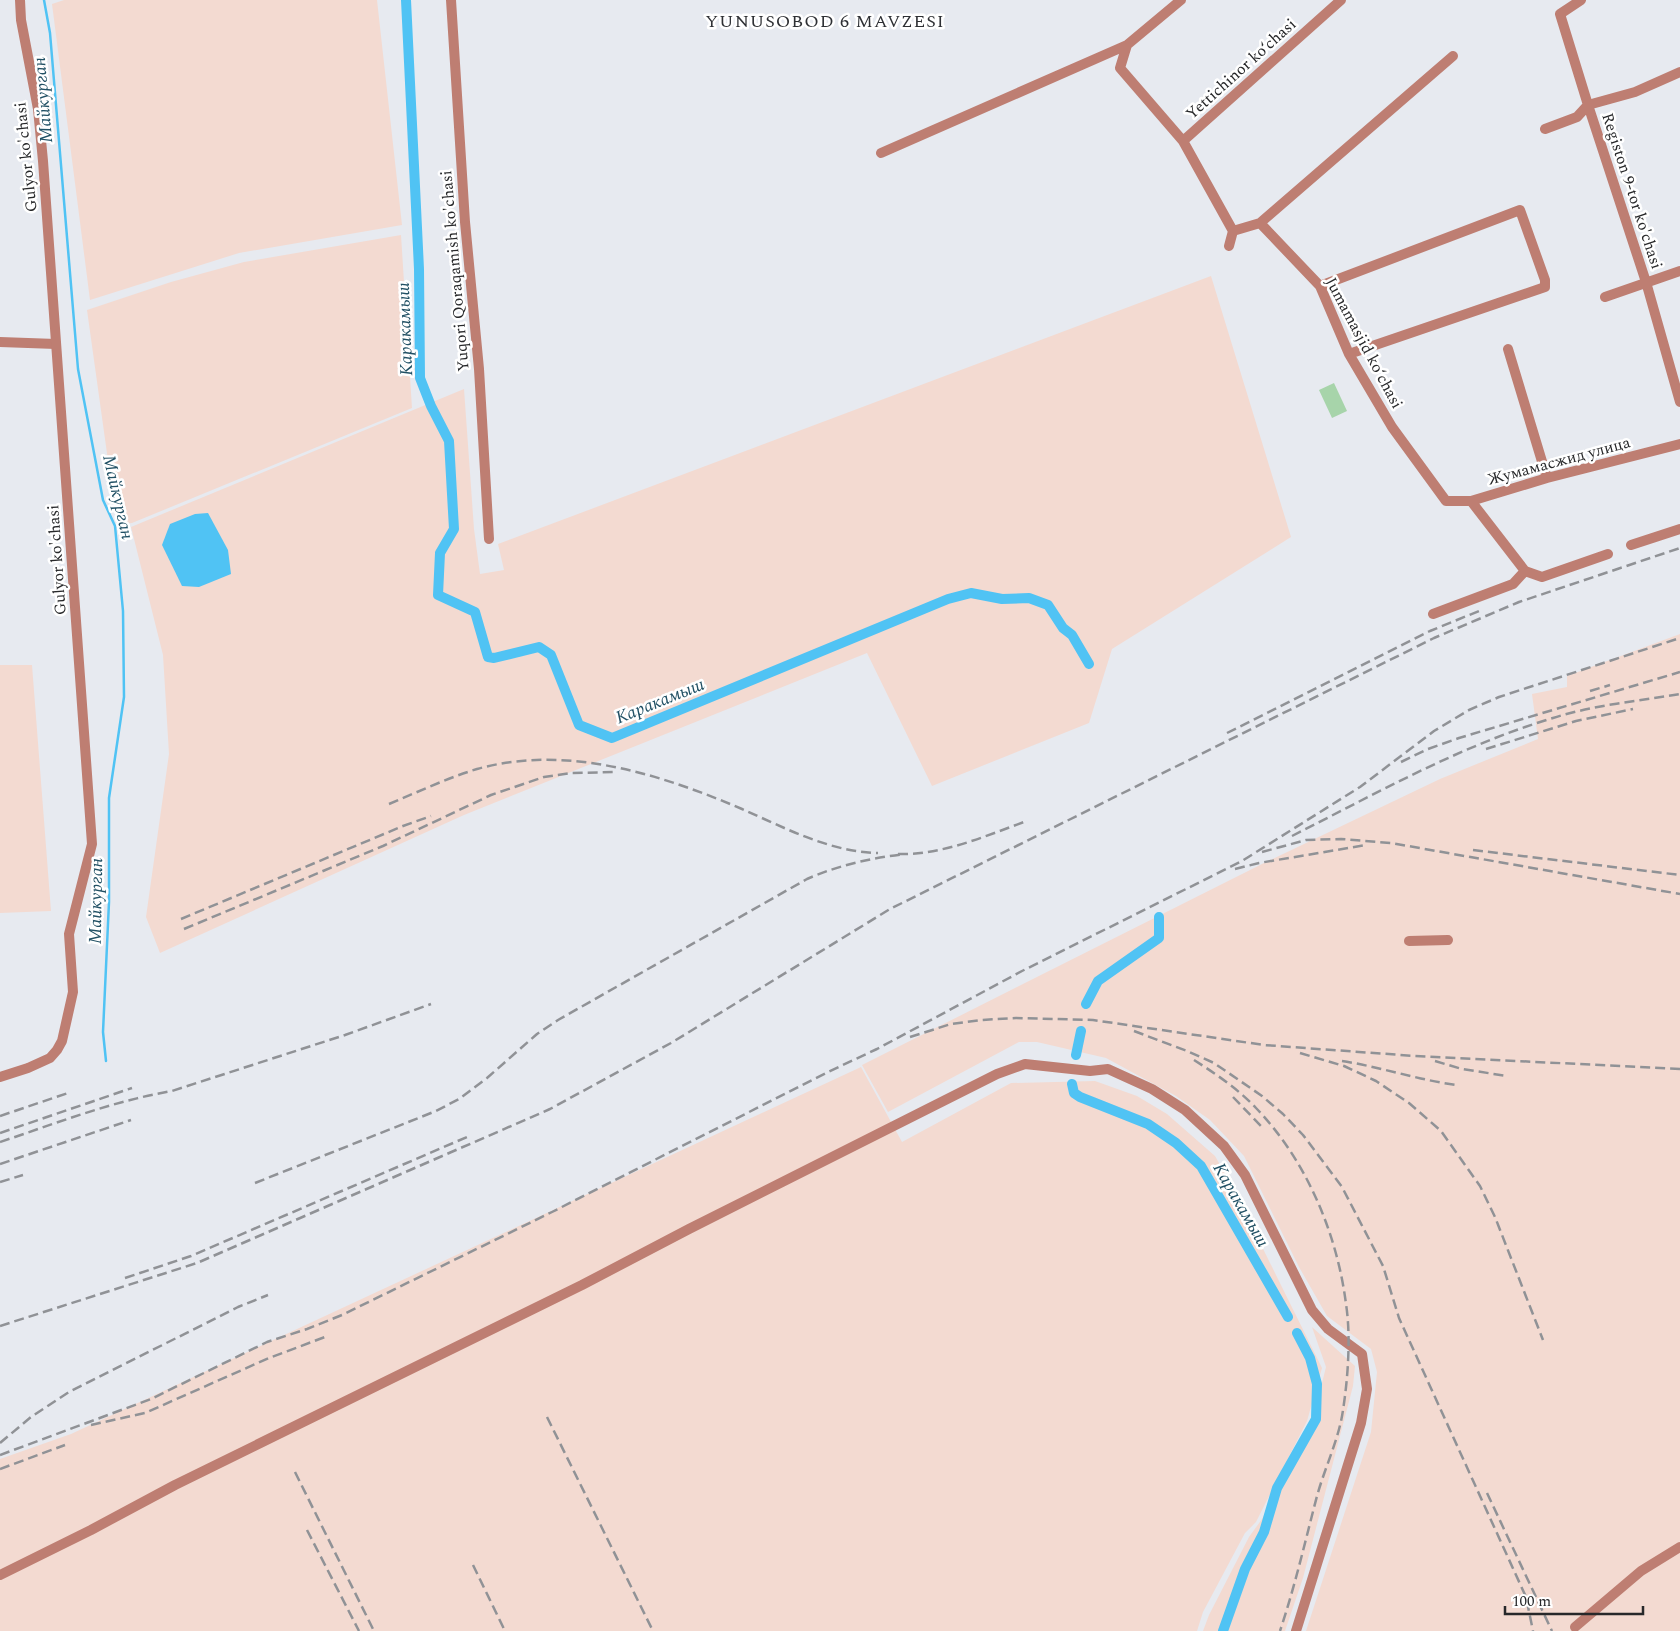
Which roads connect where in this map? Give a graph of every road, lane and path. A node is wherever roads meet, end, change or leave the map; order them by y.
1 (20, 0) edge
2 (451, 0) edge
3 (1181, 0) edge
4 (1341, 0) edge
5 (1581, 0) edge
6 (1126, 45) junction
7 (1453, 56) dead end
8 (1680, 72) edge
9 (1588, 105) junction
10 (1545, 129) dead end
11 (1182, 141) junction
12 (881, 153) dead end
13 (1260, 223) junction
14 (1233, 231) junction
15 (1229, 246) dead end
16 (1680, 271) edge
17 (1646, 282) junction
18 (1320, 286) junction
19 (1605, 297) dead end
20 (0, 342) edge
21 (56, 344) junction
22 (1508, 349) dead end
23 (1349, 354) junction
24 (1680, 402) edge
25 (1680, 444) edge
26 (1547, 478) junction
27 (1471, 500) junction
28 (1446, 501) joint
29 (1680, 529) edge
30 (489, 538) dead end
31 (1631, 545) dead end
32 (1608, 554) dead end
33 (1525, 572) junction
34 (1433, 614) dead end
35 (1448, 940) dead end
36 (1410, 941) dead end
37 (0, 1077) edge
38 (1680, 1547) edge
39 (0, 1575) edge
40 (1574, 1628) dead end
41 (1296, 1631) edge

1 - 21 street, Gulyor ko'chasi
2 - 30 street, Yuqori Qoraqamish ko'chasi
3 - 6 street
4 - 11 street, Yettichinor ko‘chasi
5 - 9 street, Registon 9-tor ko'chasi
6 - 11 street
6 - 12 street
7 - 13 street
8 - 9 street
9 - 10 street
9 - 17 street, Registon 9-tor ko'chasi
11 - 14 street
13 - 14 street
13 - 18 street, Jumamasjid koʻchasi
14 - 15 street
16 - 17 street
17 - 19 street
17 - 24 street, Registon 9-tor ko'chasi
18 - 23 street, Jumamasjid koʻchasi
18 - 23 street
20 - 21 street
21 - 37 street, Gulyor ko'chasi
22 - 26 street
23 - 28 street, Jumamasjid koʻchasi
25 - 26 street, Жумамасжид улица
26 - 27 street, Жумамасжид улица
27 - 28 street, Жумамасжид улица
27 - 33 street
29 - 31 street
32 - 33 street
33 - 34 street
35 - 36 street
38 - 40 street
39 - 41 street

